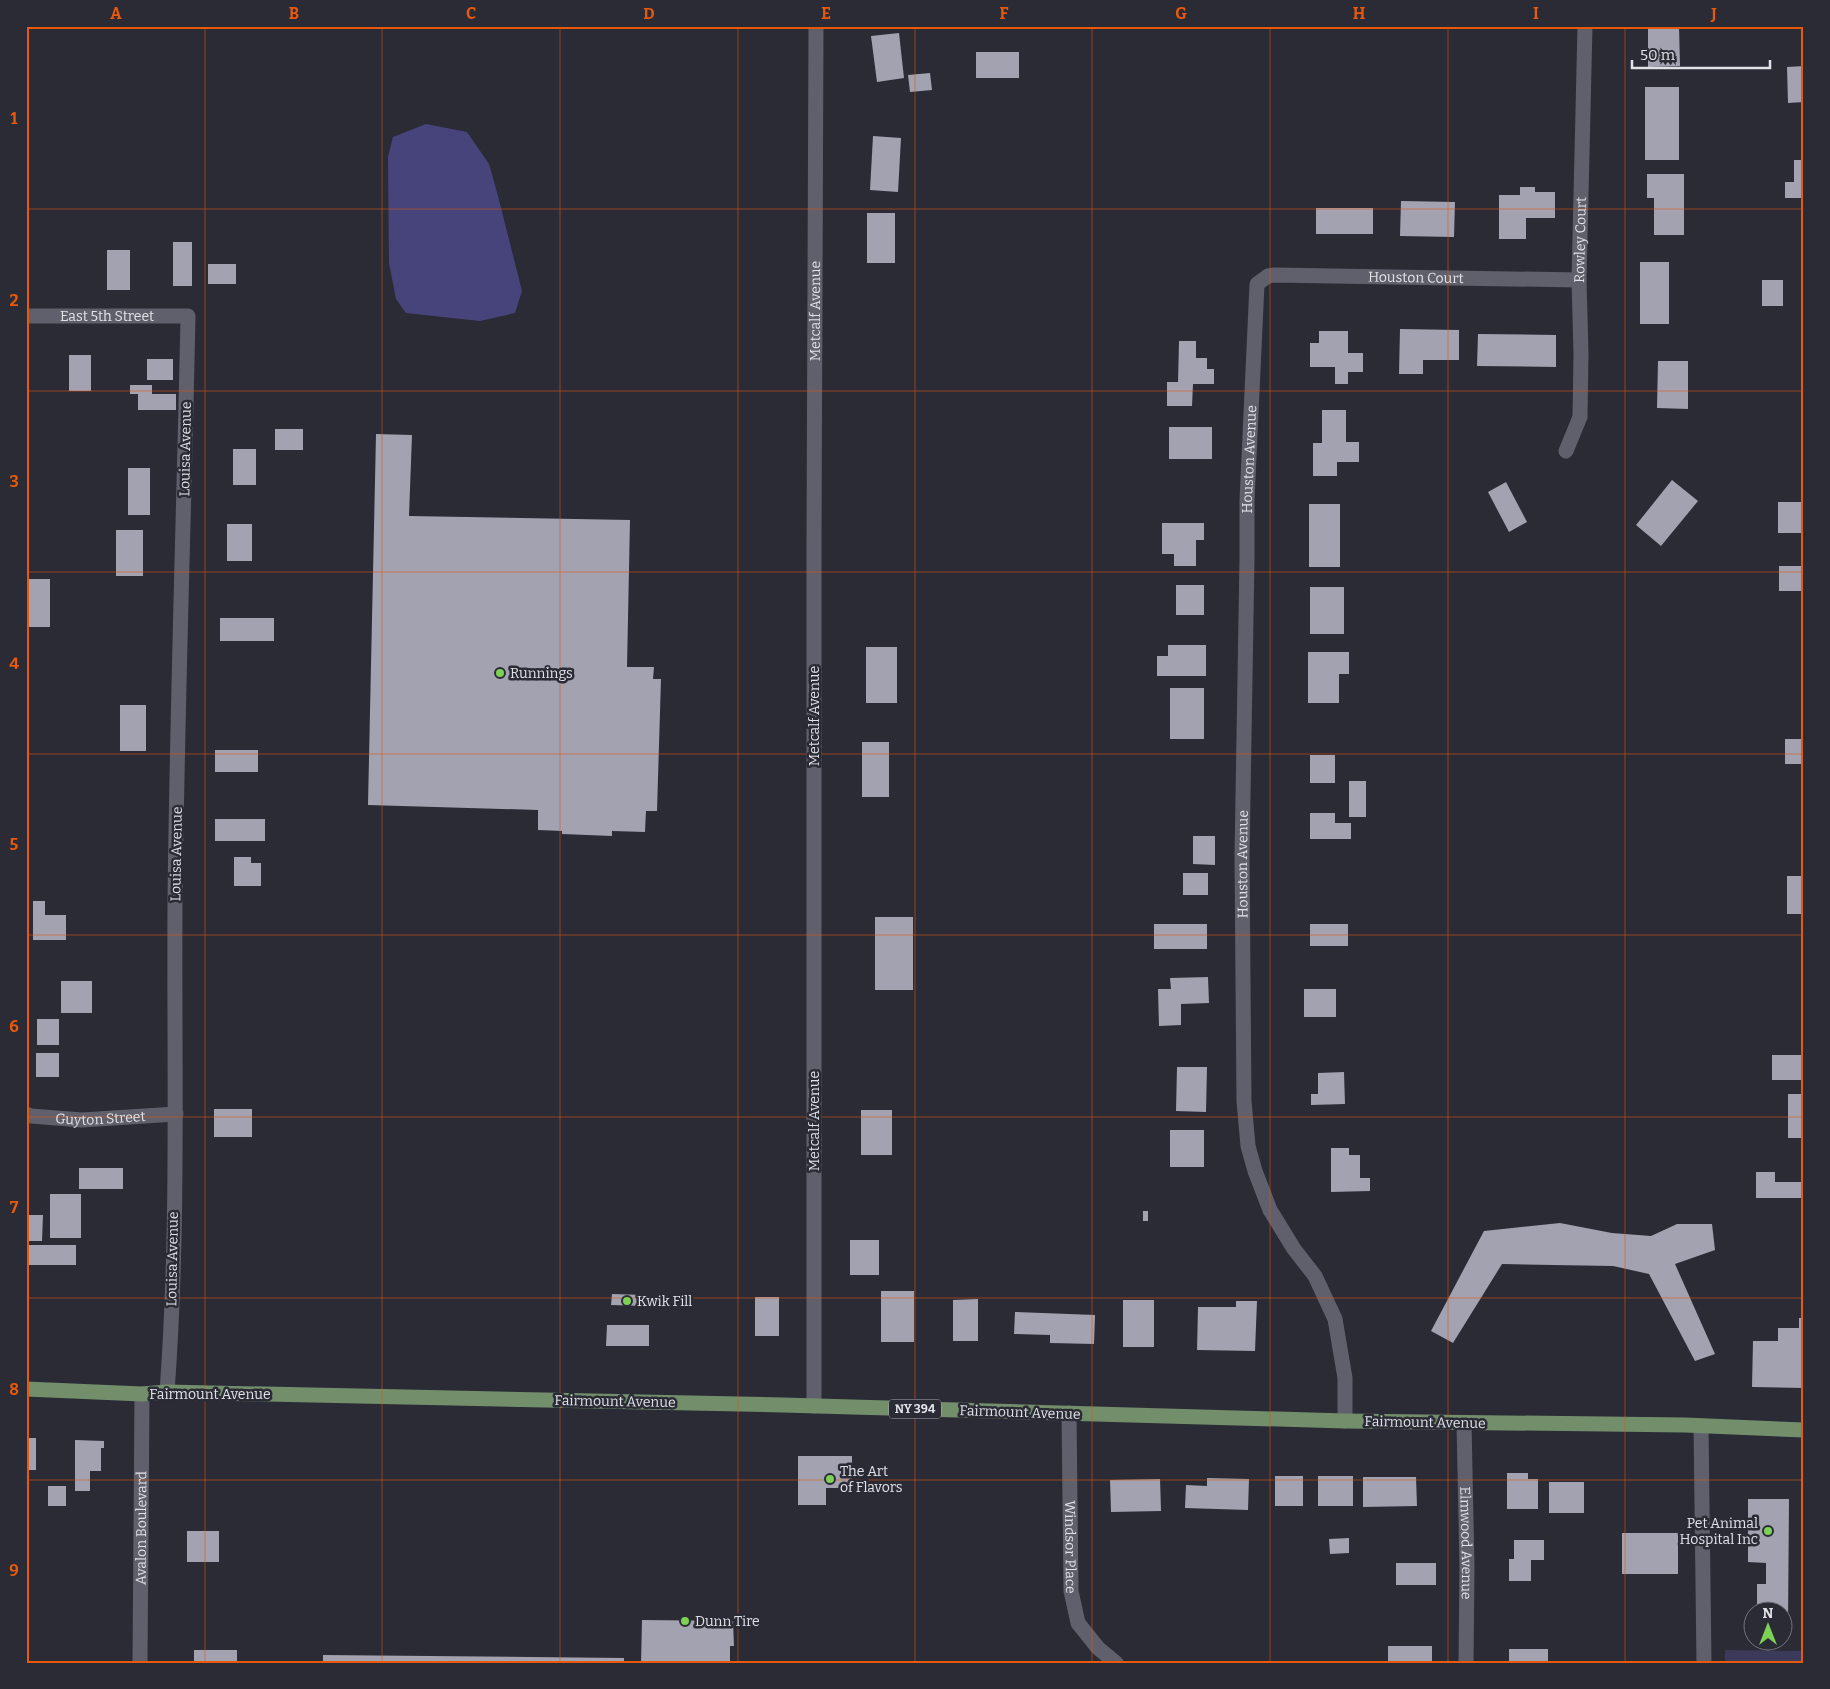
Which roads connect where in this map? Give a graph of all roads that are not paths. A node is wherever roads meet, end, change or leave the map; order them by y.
1 (816, 26) edge
2 (1585, 26) edge
3 (1579, 280) junction
4 (1257, 284) joint
5 (26, 316) edge
6 (188, 316) joint
7 (1566, 451) dead end
8 (26, 1114) edge
9 (176, 1114) junction
10 (26, 1389) edge
11 (167, 1392) junction
12 (142, 1394) junction
13 (814, 1406) junction
14 (1069, 1413) junction
15 (1345, 1421) junction
16 (1464, 1422) junction
17 (1700, 1426) junction
18 (1804, 1430) edge
19 (140, 1663) edge
20 (1116, 1663) edge
21 (1466, 1663) edge
22 (1704, 1663) edge

1 - 13 street, Metcalf Avenue
2 - 3 street, Rowley Court
3 - 4 street, Houston Court
3 - 7 street, Rowley Court
4 - 15 street, Houston Avenue
5 - 6 street, East 5th Street
6 - 9 street, Louisa Avenue
8 - 9 street, Guyton Street
9 - 11 street, Louisa Avenue
10 - 12 main road, Fairmount Avenue / NY 394
11 - 12 main road, Fairmount Avenue / NY 394
11 - 13 main road, Fairmount Avenue / NY 394
12 - 19 street, Avalon Boulevard
13 - 14 main road, Fairmount Avenue / NY 394
14 - 15 main road, Fairmount Avenue / NY 394
14 - 20 street, Windsor Place
15 - 16 main road, Fairmount Avenue / NY 394
16 - 17 main road, Fairmount Avenue / NY 394
16 - 21 street, Elmwood Avenue
17 - 18 main road, Fairmount Avenue / NY 394
17 - 22 street

